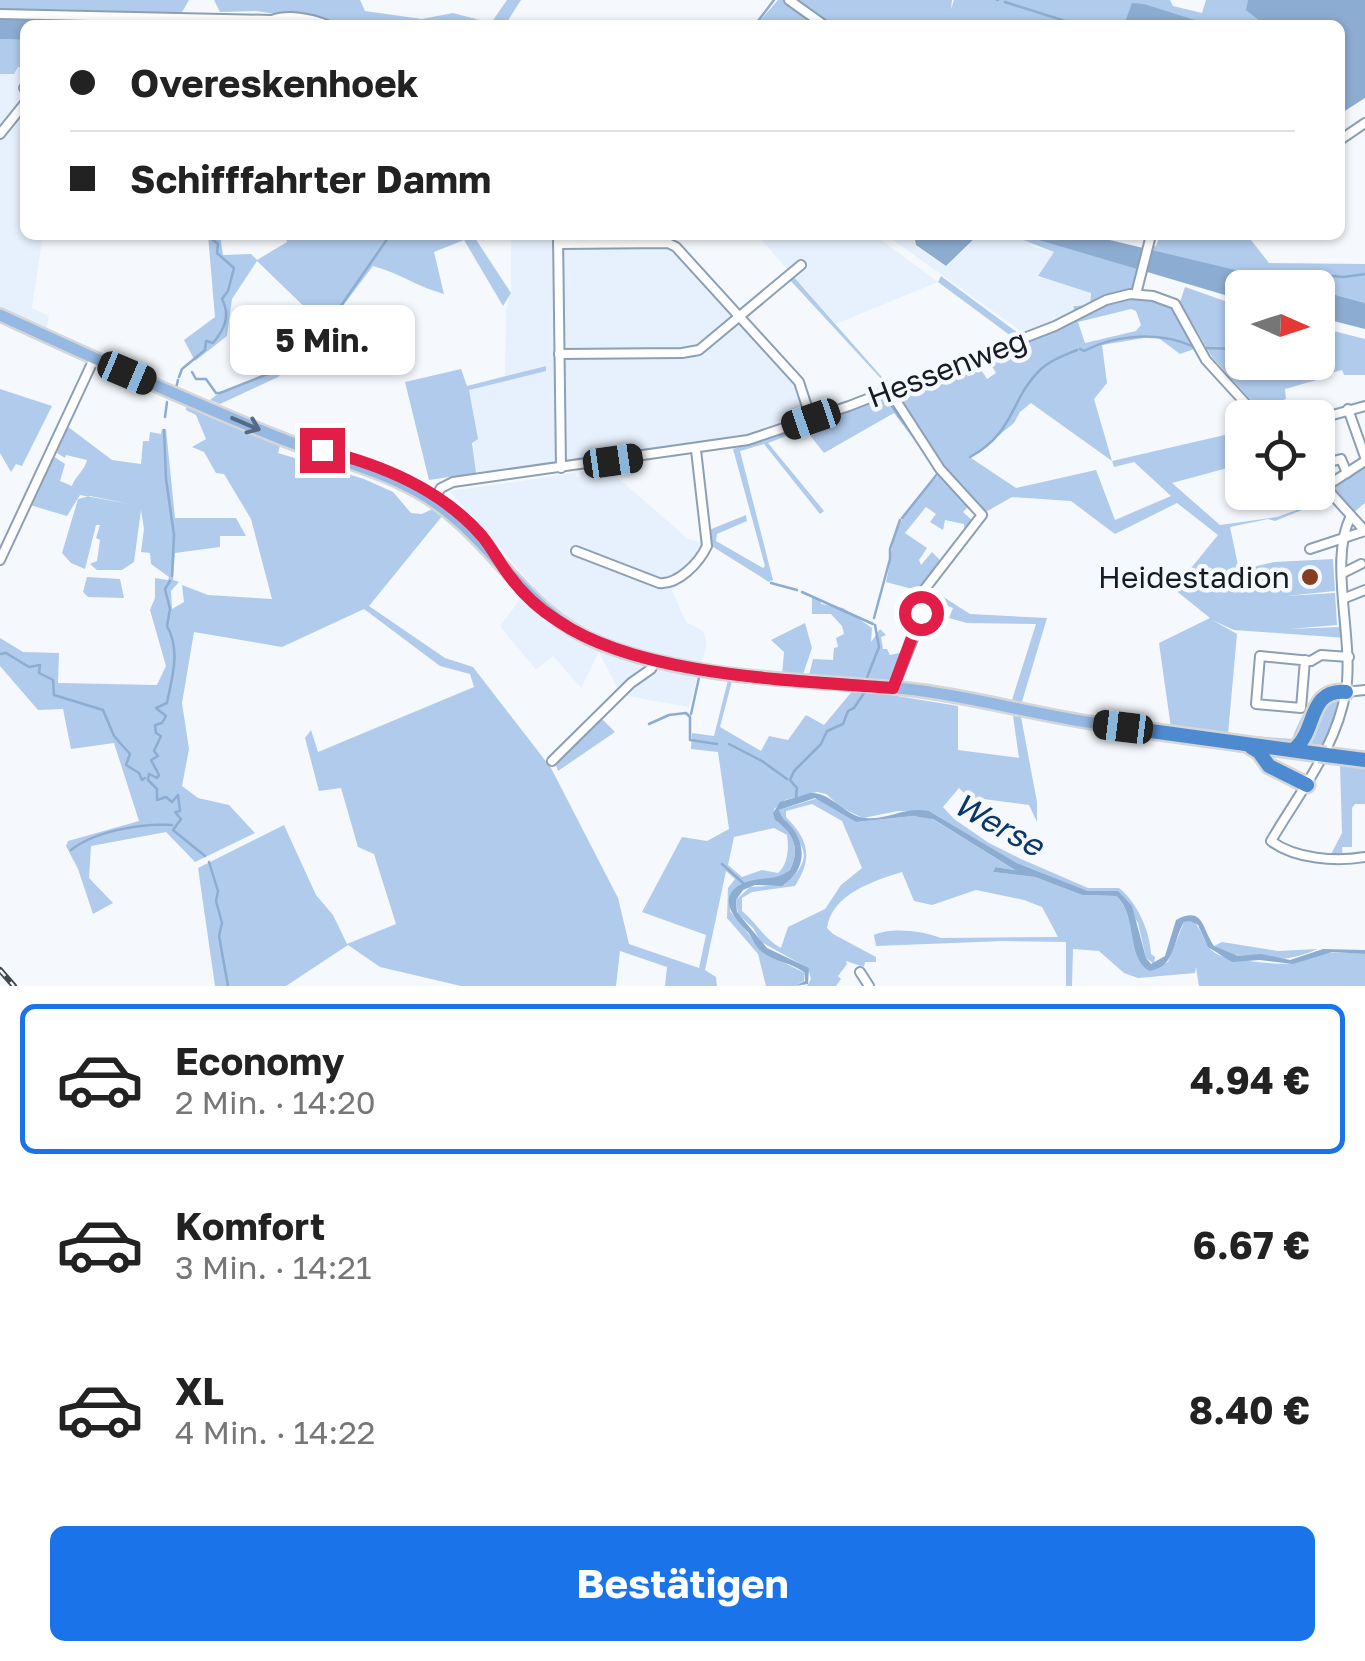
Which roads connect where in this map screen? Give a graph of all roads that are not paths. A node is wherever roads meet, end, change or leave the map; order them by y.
1 (789, 0) edge
2 (0, 14) edge
3 (272, 20) edge
4 (272, 20) edge
5 (316, 20) edge
6 (817, 20) edge
7 (20, 109) edge
8 (0, 134) edge
9 (558, 240) edge
10 (581, 240) edge
11 (1149, 240) edge
12 (806, 276) dead end
13 (1136, 294) junction
14 (0, 315) edge
15 (740, 317) junction
16 (559, 354) junction
17 (94, 359) junction
18 (889, 390) junction
19 (1243, 400) edge
20 (1365, 406) edge
21 (1348, 409) junction
22 (1335, 413) edge
23 (811, 419) junction
24 (696, 450) junction
25 (1365, 459) edge
26 (1335, 460) edge
27 (560, 468) junction
28 (1347, 472) junction
29 (1335, 481) edge
30 (432, 497) junction
31 (1335, 498) edge
32 (1352, 516) junction
33 (1365, 531) edge
34 (1341, 541) junction
35 (1310, 549) dead end
36 (576, 551) dead end
37 (0, 560) edge
38 (1361, 564) dead end
39 (1343, 573) junction
40 (1365, 590) edge
41 (1345, 598) junction
42 (1348, 657) junction
43 (656, 660) junction
44 (1305, 660) junction
45 (893, 688) junction
46 (1365, 690) edge
47 (1346, 692) junction
48 (1100, 724) joint
49 (1306, 732) junction
50 (1294, 750) junction
51 (1269, 754) junction
52 (1323, 754) junction
53 (1365, 760) edge
54 (552, 761) dead end
55 (1304, 779) junction
56 (1365, 857) edge
57 (860, 972) dead end
58 (869, 986) edge

1 - 6 street
2 - 3 street
4 - 5 street
7 - 8 street
9 - 16 street
10 - 15 street
11 - 13 street
12 - 15 street
13 - 18 street, Hessenweg
13 - 19 street
14 - 17 main road
15 - 16 street
15 - 23 street
16 - 27 street
17 -> 30 main road
17 - 37 street
18 - 23 street, Hessenweg
18 - 45 street
20 - 21 street
21 - 22 street
21 - 25 street
23 - 24 street, Hessenweg
24 - 27 street, Hessenweg
24 - 36 street
25 - 28 street
26 - 28 street
27 - 30 street, Hessenweg
28 - 29 street
30 - 43 main road
31 - 32 street
32 - 33 street
32 - 34 street
33 - 34 street
34 - 35 street
34 - 39 street
38 - 39 street
39 - 41 street
40 - 41 street
41 - 42 street
42 - 44 street
42 - 47 street
43 - 45 main road
43 - 54 street
44 - 44 street
45 - 48 main road
46 - 47 street
47 - 49 highway
47 - 55 street
48 - 51 highway
49 - 50 highway
49 - 52 highway
50 - 51 highway
50 - 52 highway
51 - 55 highway
52 - 53 highway
55 - 56 street
57 - 58 street

